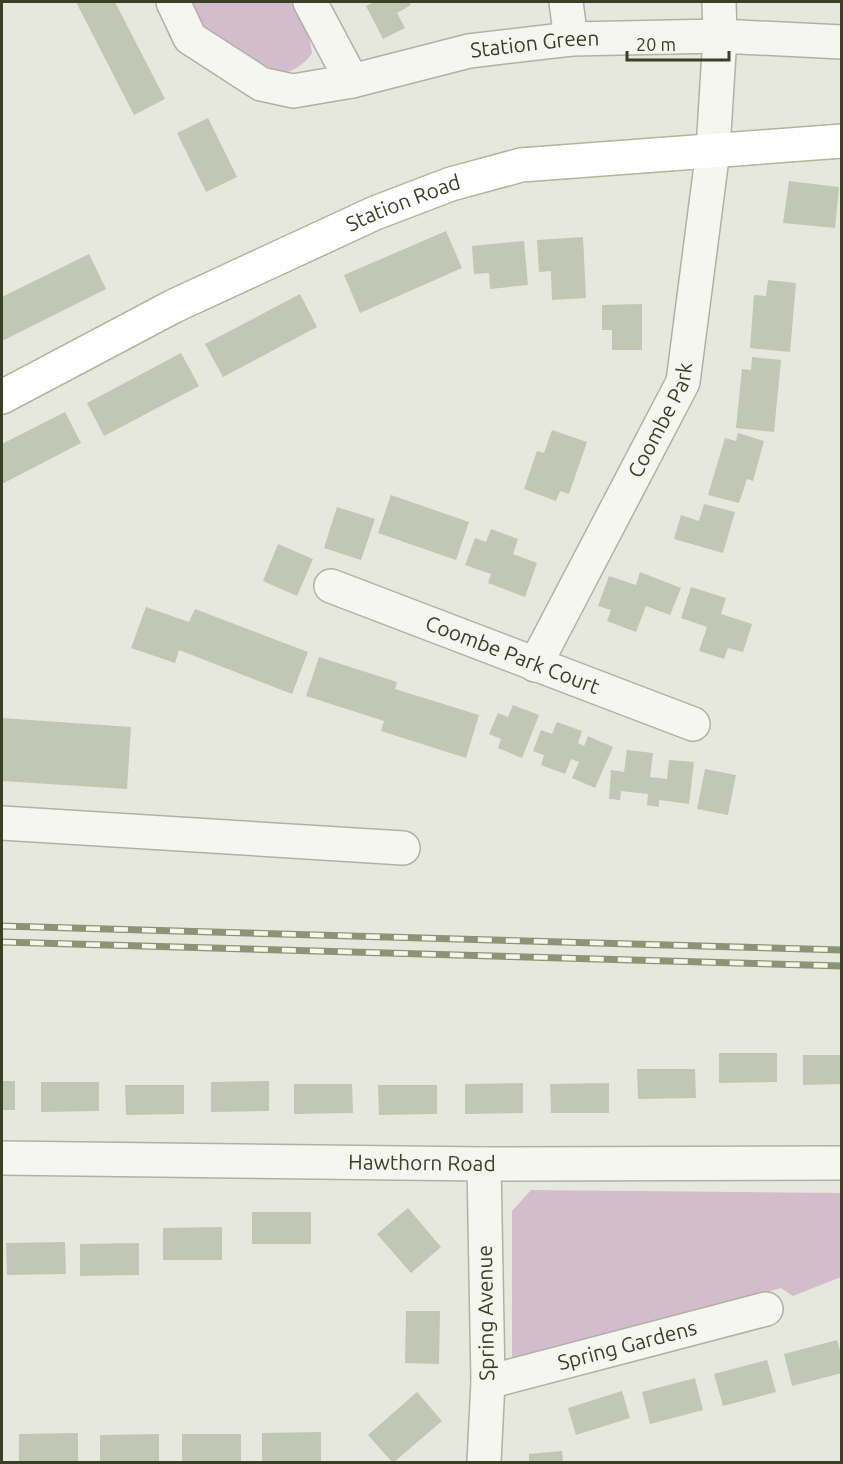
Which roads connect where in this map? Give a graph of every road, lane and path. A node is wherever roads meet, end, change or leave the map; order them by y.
1 (173, 2) edge
2 (310, 2) edge
3 (566, 2) edge
4 (719, 2) edge
5 (720, 36) junction
6 (572, 39) junction
7 (842, 42) edge
8 (352, 81) junction
9 (842, 141) edge
10 (713, 150) junction
11 (2, 397) edge
12 (331, 586) dead end
13 (535, 665) junction
14 (693, 724) dead end
15 (2, 823) edge
16 (403, 848) dead end
17 (2, 1158) edge
18 (842, 1163) edge
19 (484, 1164) junction
20 (766, 1310) dead end
21 (488, 1382) junction
22 (484, 1462) edge

1 - 8 street, Station Green
2 - 8 street
3 - 6 street
4 - 5 street, Coombe Park
5 - 6 street, Station Green
5 - 7 street, Station Green
5 - 10 street, Coombe Park
6 - 8 street, Station Green
9 - 10 main road, Station Road
10 - 11 main road, Station Road
10 - 13 street, Coombe Park
12 - 13 street, Coombe Park Court
13 - 14 street, Coombe Park Court
15 - 16 street
17 - 19 street, Hawthorn Road
18 - 19 street, Hawthorn Road
19 - 21 street, Spring Avenue
20 - 21 street, Spring Gardens
21 - 22 street, Spring Avenue

